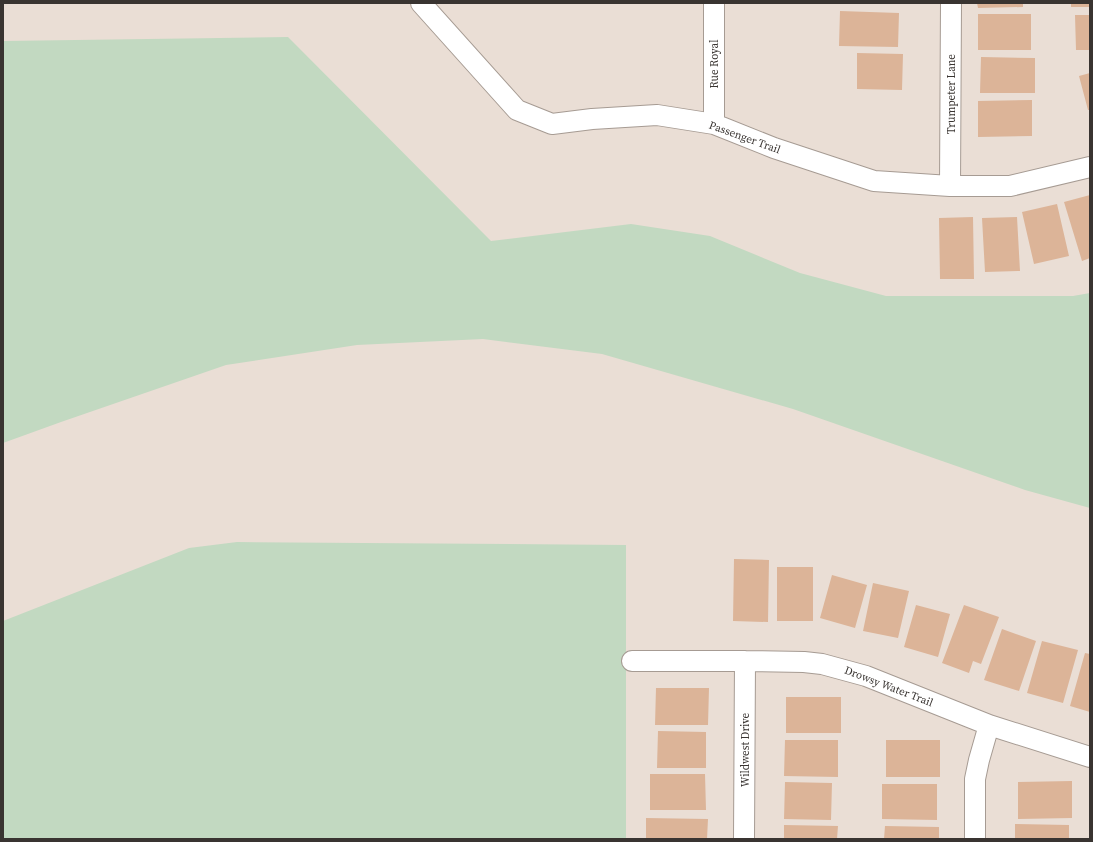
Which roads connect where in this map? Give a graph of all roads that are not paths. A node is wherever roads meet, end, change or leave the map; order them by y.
1 (421, 3) edge
2 (714, 3) edge
3 (951, 3) edge
4 (714, 124) junction
5 (1090, 167) edge
6 (950, 186) junction
7 (632, 660) dead end
8 (745, 660) junction
9 (989, 726) junction
10 (1090, 757) edge
11 (744, 839) edge
12 (975, 839) edge

1 - 4 street, Passenger Trail
2 - 4 street, Rue Royal
3 - 6 street, Trumpeter Lane
4 - 6 street, Passenger Trail
5 - 6 street, Passenger Trail
7 - 8 street, Drowsy Water Trail
8 - 9 street, Drowsy Water Trail
8 - 11 street, Wildwest Drive
9 - 10 street, Drowsy Water Trail
9 - 12 street

